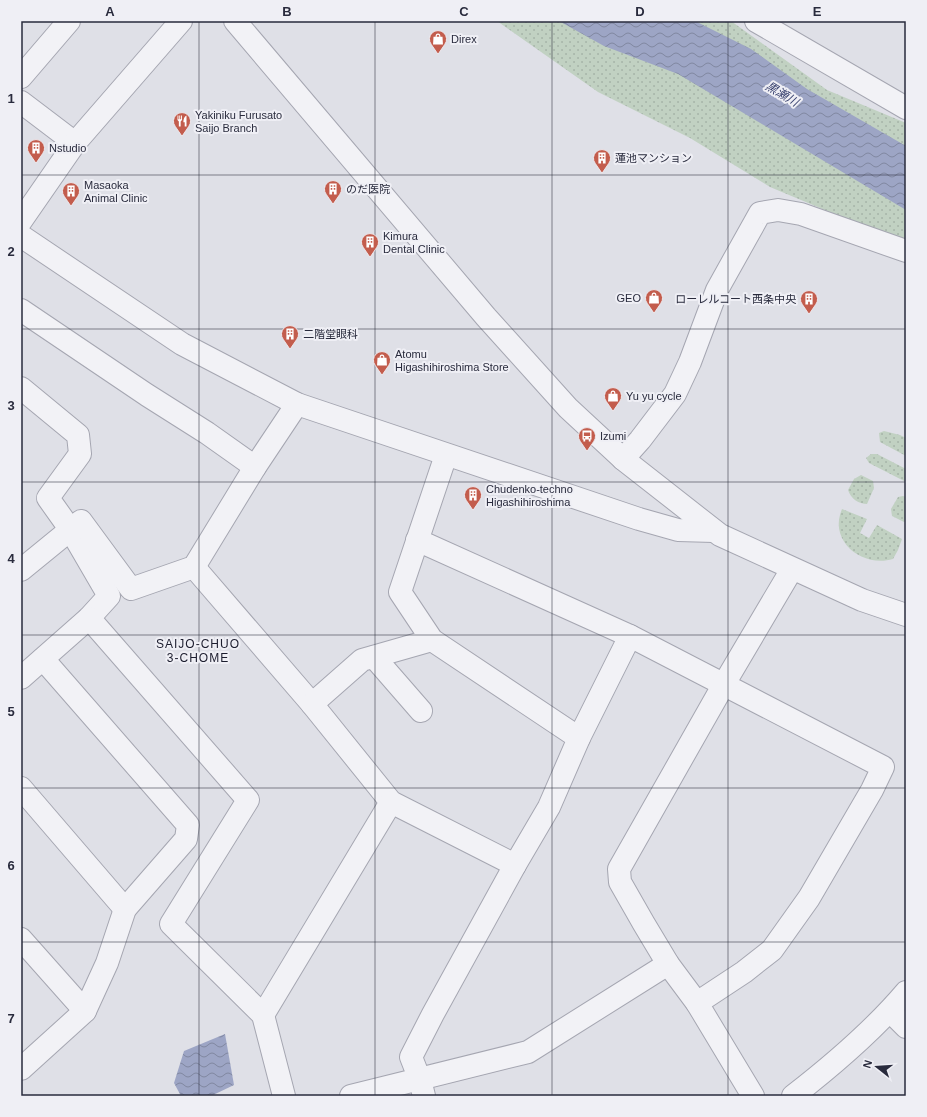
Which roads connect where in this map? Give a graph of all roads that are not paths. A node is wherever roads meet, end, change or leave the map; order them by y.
1 (69, 21) edge
2 (181, 21) edge
3 (235, 21) edge
4 (756, 21) edge
5 (21, 77) edge
6 (21, 102) edge
7 (906, 108) edge
8 (75, 143) junction
9 (21, 221) edge
10 (21, 236) edge
11 (906, 250) edge
12 (21, 310) edge
13 (21, 388) edge
14 (297, 404) junction
15 (446, 455) junction
16 (623, 459) junction
17 (255, 467) junction
18 (70, 529) junction
19 (714, 531) junction
20 (417, 540) junction
21 (194, 567) junction
22 (792, 569) junction
23 (21, 570) edge
24 (906, 615) edge
25 (89, 618) junction
26 (630, 636) junction
27 (432, 640) junction
28 (374, 657) junction
29 (43, 660) junction
30 (21, 678) edge
31 (724, 684) junction
32 (312, 704) junction
33 (420, 711) dead end
34 (579, 738) junction
35 (21, 788) edge
36 (391, 802) junction
37 (515, 865) junction
38 (125, 909) junction
39 (21, 939) edge
40 (668, 964) junction
41 (906, 992) edge
42 (697, 1003) junction
43 (85, 1011) junction
44 (890, 1011) junction
45 (263, 1015) junction
46 (906, 1027) edge
47 (21, 1069) edge
48 (422, 1088) edge
49 (284, 1096) edge
50 (351, 1096) edge
51 (753, 1096) edge
52 (793, 1096) edge

1 - 5 street
2 - 8 street
3 - 16 street
4 - 7 street
6 - 8 street
8 - 9 street
10 - 14 street
11 - 16 street
12 - 17 street
13 - 18 street
14 - 15 street
14 - 17 street
15 - 19 street
15 - 20 street
16 - 19 street
17 - 21 street
18 - 21 street
18 - 23 street
18 - 25 street
19 - 22 street
20 - 26 street
20 - 27 street
21 - 32 street
22 - 24 street
22 - 31 street
25 - 29 street
25 - 45 street
26 - 31 street
26 - 34 street
27 - 28 street
27 - 34 street
28 - 32 street
28 - 33 street
29 - 30 street
29 - 38 street
31 - 40 street
31 - 42 street
32 - 36 street
34 - 37 street
35 - 38 street
36 - 37 street
36 - 45 street
37 - 48 street
38 - 43 street
39 - 43 street
40 - 42 street
40 - 48 street
41 - 44 street
42 - 51 street
43 - 47 street
44 - 46 street
44 - 52 street
45 - 49 street
48 - 50 street

